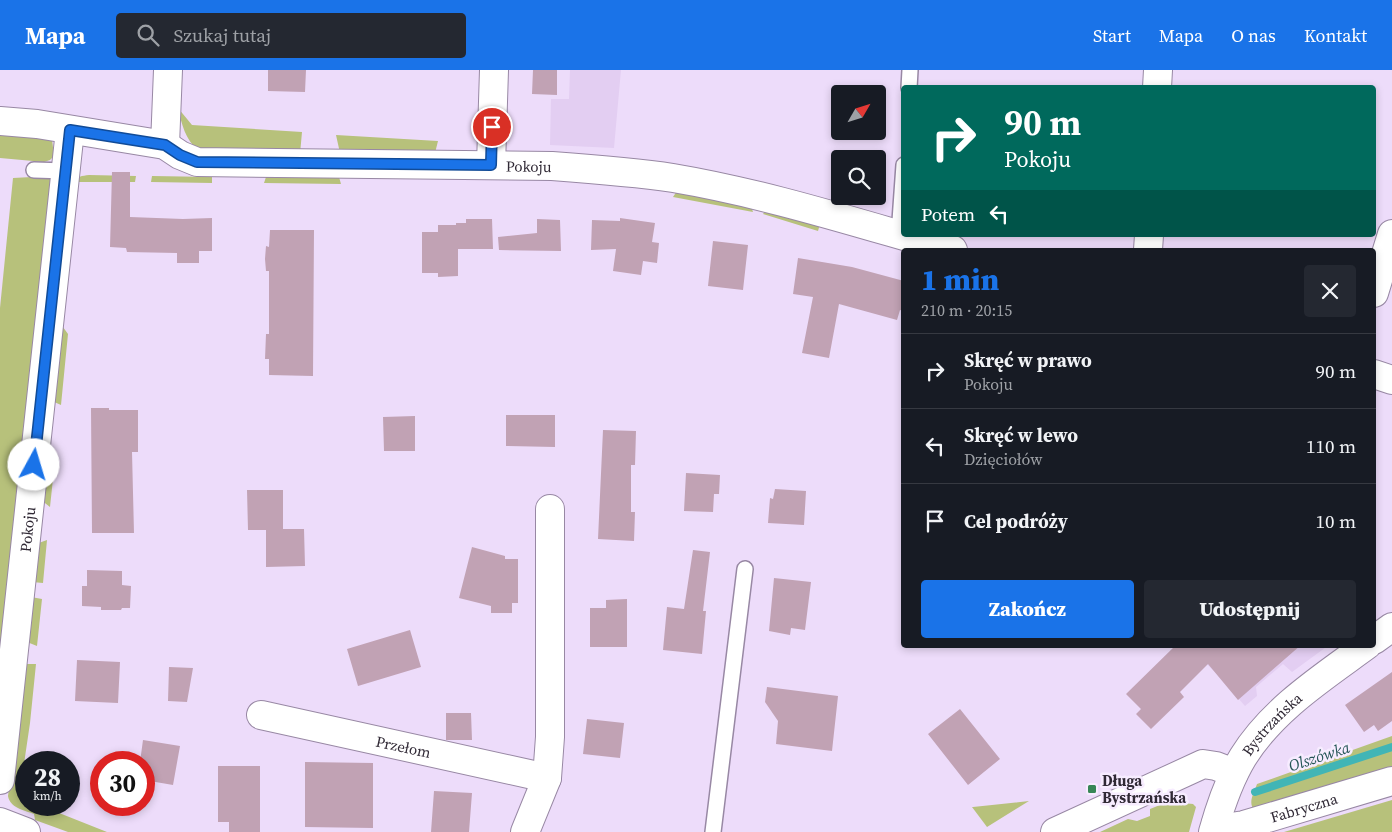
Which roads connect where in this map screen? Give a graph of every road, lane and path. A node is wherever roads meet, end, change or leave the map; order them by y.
1 (168, 70) edge
2 (494, 70) edge
3 (910, 70) edge
4 (1158, 70) edge
5 (909, 85) edge
6 (1157, 85) edge
7 (0, 121) edge
8 (70, 130) junction
9 (165, 145) junction
10 (491, 165) junction
11 (34, 170) dead end
12 (66, 170) junction
13 (901, 207) edge
14 (1392, 234) edge
15 (899, 235) joint
16 (906, 237) edge
17 (946, 248) edge
18 (1376, 286) edge
19 (1376, 375) edge
20 (1392, 380) edge
21 (550, 509) dead end
22 (745, 569) dead end
23 (1392, 627) edge
24 (1376, 639) edge
25 (1363, 648) edge
26 (261, 715) dead end
27 (1234, 773) junction
28 (547, 778) junction
29 (0, 780) edge
30 (1392, 781) edge
31 (0, 822) edge
32 (1214, 828) edge
33 (26, 832) edge
34 (525, 832) edge
35 (713, 832) edge
36 (1054, 832) edge

1 - 9 street
2 - 10 street
3 - 5 lane
4 - 6 street
7 - 8 street, Pokoju
8 - 9 street, Pokoju
8 - 12 street, Pokoju
9 - 10 street, Pokoju
10 - 15 street, Pokoju
11 - 12 lane
12 - 29 street, Pokoju
13 - 15 lane
14 - 18 street
16 - 17 street, Pokoju
19 - 20 street
21 - 28 street
22 - 35 lane
23 - 24 street
25 - 27 street, Bystrzańska
26 - 28 street, Przełom
27 - 32 street, Bystrzańska
27 - 36 street
28 - 34 street
30 - 32 street, Fabryczna
31 - 33 street

